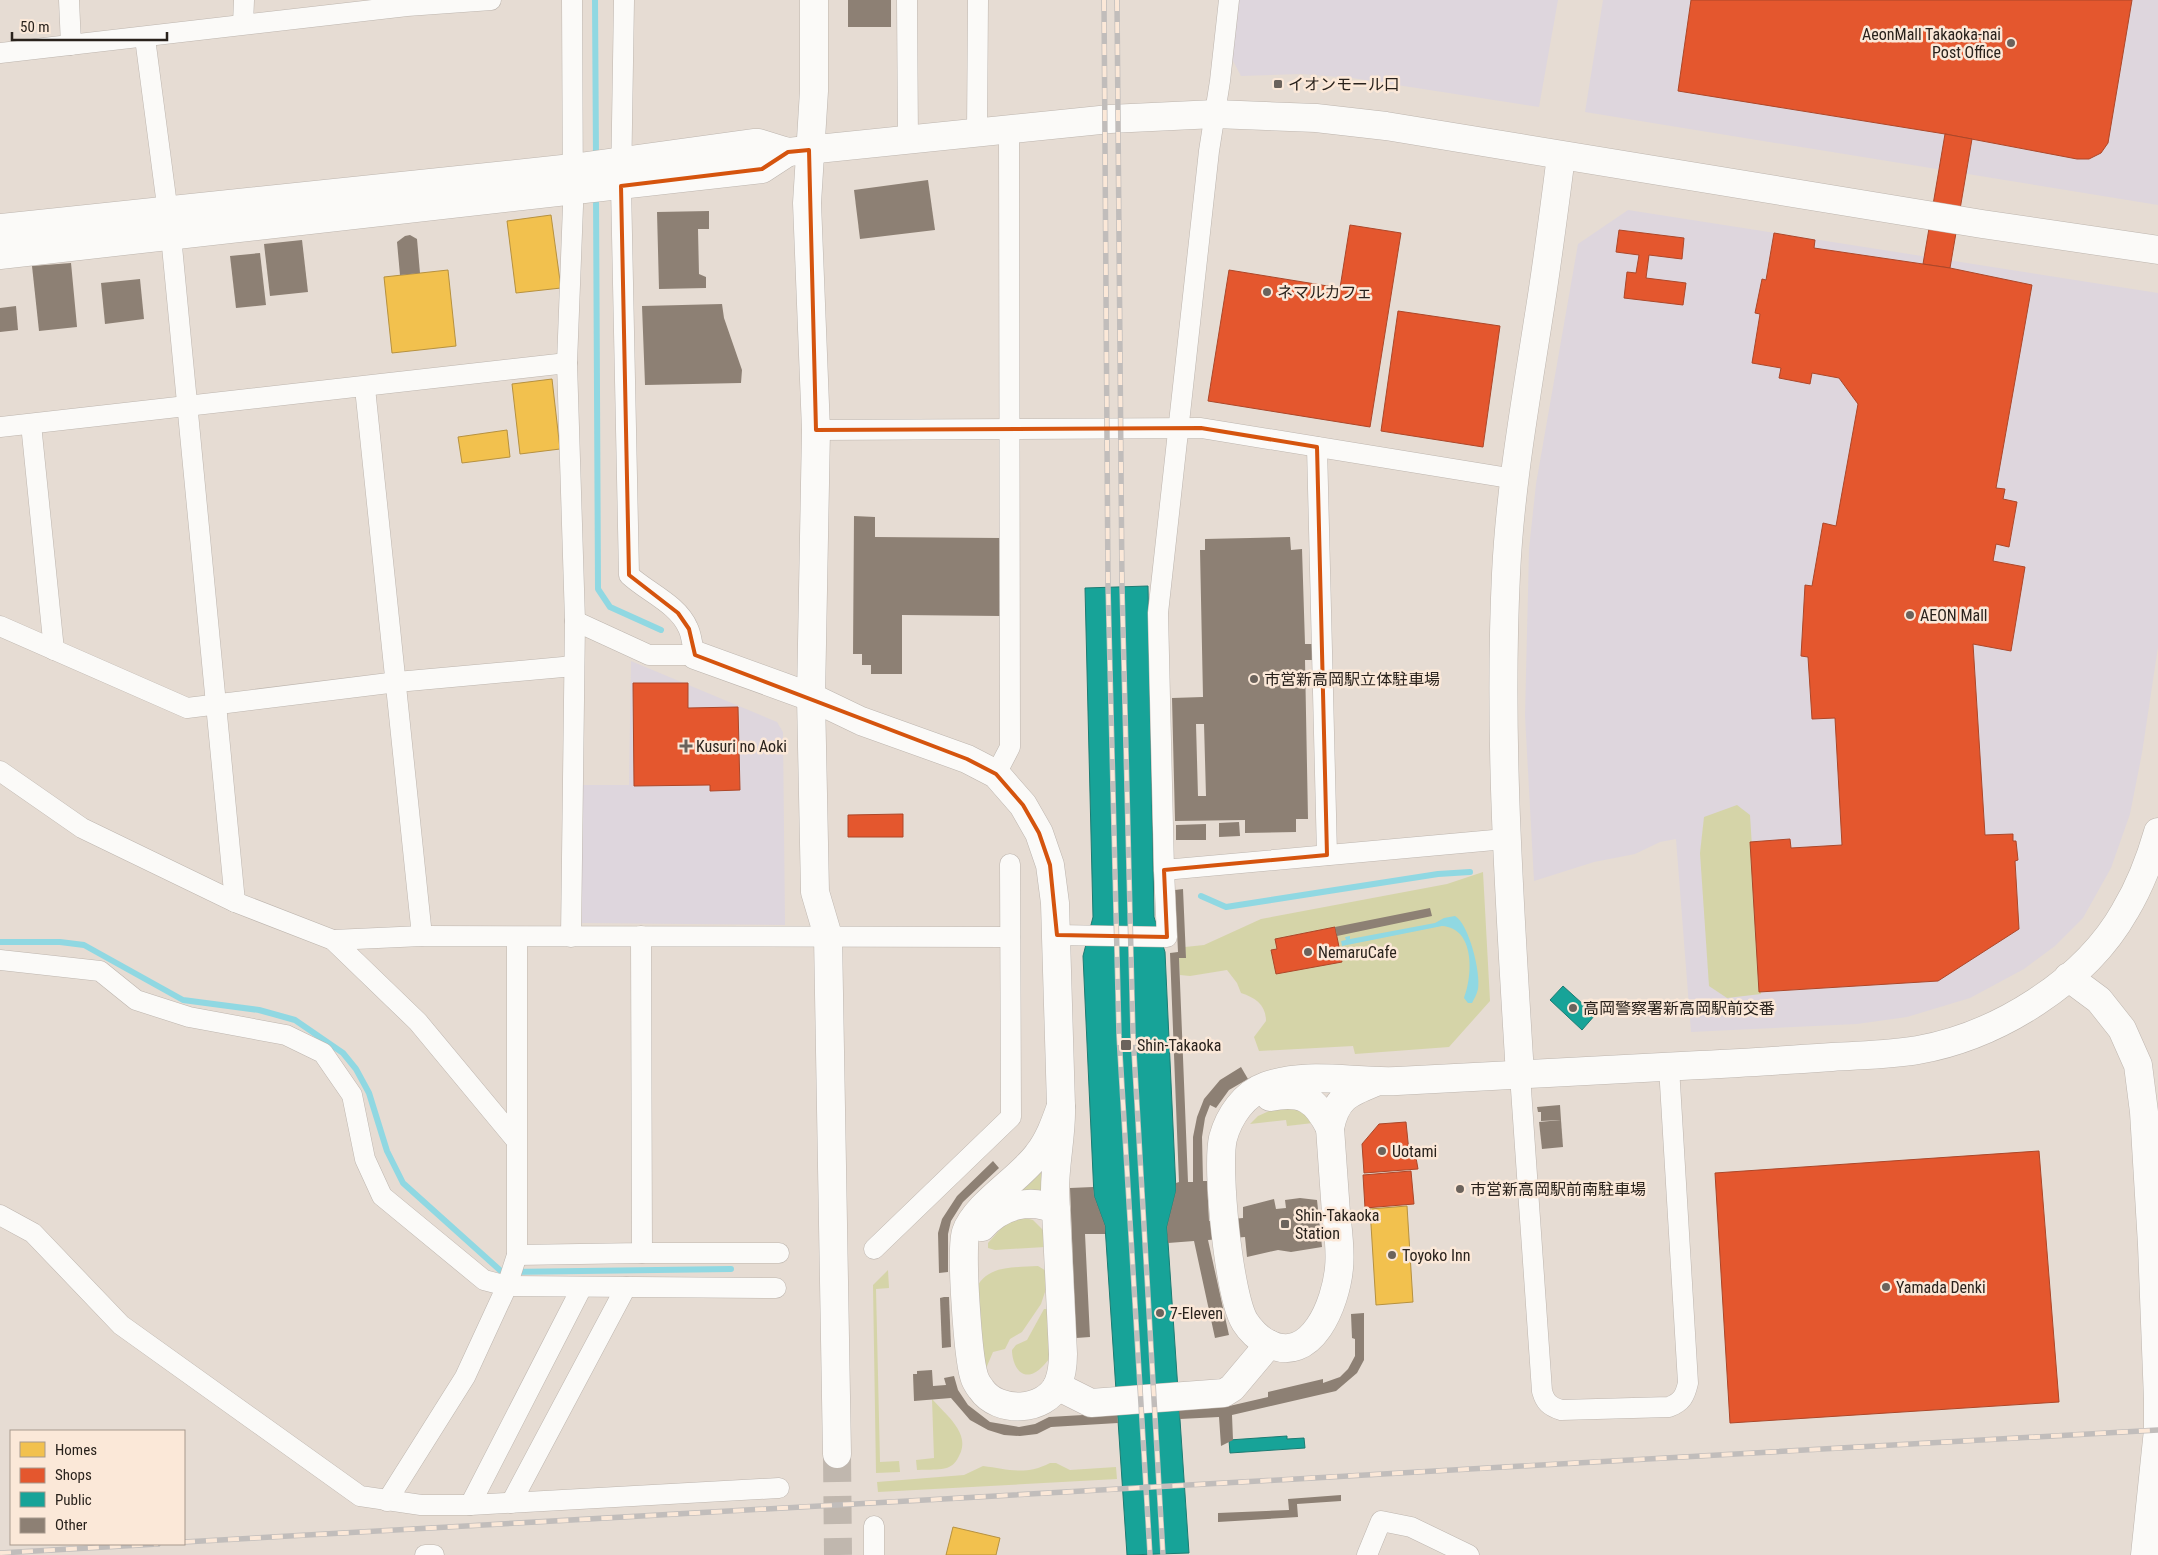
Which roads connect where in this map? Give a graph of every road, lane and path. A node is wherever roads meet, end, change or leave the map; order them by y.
1 (69, 0) edge
2 (244, 0) edge
3 (491, 0) edge
4 (572, 0) edge
5 (624, 0) edge
6 (814, 0) edge
7 (907, 0) edge
8 (978, 0) edge
9 (1229, 0) edge
10 (407, 3) edge
11 (243, 24) junction
12 (145, 38) junction
13 (71, 45) junction
14 (0, 53) edge
15 (1215, 114) junction
16 (1009, 130) junction
17 (977, 133) junction
18 (908, 141) junction
19 (798, 151) junction
20 (1561, 156) junction
21 (597, 177) junction
22 (168, 209) junction
23 (0, 228) edge
24 (171, 236) junction
25 (2158, 250) edge
26 (0, 256) edge
27 (567, 363) junction
28 (365, 388) junction
29 (188, 405) junction
30 (31, 424) junction
31 (0, 427) edge
32 (1010, 428) junction
33 (1179, 428) junction
34 (816, 430) junction
35 (1318, 447) junction
36 (1515, 479) junction
37 (575, 621) junction
38 (0, 626) edge
39 (54, 650) junction
40 (695, 655) junction
41 (574, 666) junction
42 (397, 682) junction
43 (811, 697) junction
44 (218, 705) junction
45 (0, 771) edge
46 (996, 774) junction
47 (2158, 832) edge
48 (1505, 839) junction
49 (1327, 855) junction
50 (1010, 864) dead end
51 (1164, 870) junction
52 (235, 902) junction
53 (1057, 935) junction
54 (422, 936) junction
55 (641, 936) junction
56 (828, 936) junction
57 (517, 937) junction
58 (571, 937) junction
59 (1010, 937) junction
60 (333, 940) junction
61 (0, 960) edge
62 (2068, 977) junction
63 (1669, 1067) junction
64 (1520, 1075) junction
65 (1376, 1082) junction
66 (1061, 1106) junction
67 (1238, 1108) junction
68 (1330, 1128) junction
69 (516, 1140) junction
70 (1056, 1210) junction
71 (0, 1215) edge
72 (874, 1249) dead end
73 (779, 1252) dead end
74 (642, 1253) junction
75 (964, 1255) junction
76 (516, 1257) junction
77 (507, 1285) junction
78 (582, 1286) junction
79 (626, 1287) junction
80 (776, 1288) dead end
81 (1269, 1344) junction
82 (1057, 1386) junction
83 (837, 1454) tunnel mouth
84 (779, 1488) dead end
85 (387, 1501) junction
86 (511, 1503) junction
87 (470, 1505) junction
88 (874, 1526) dead end
89 (425, 1555) edge
90 (434, 1555) edge
91 (874, 1555) edge
92 (1367, 1555) edge
93 (1469, 1555) edge
94 (2145, 1555) edge

1 - 13 street
2 - 11 street
3 - 10 street
4 - 21 street
5 - 21 street
6 - 19 street
7 - 18 street
8 - 17 street
9 - 15 street
10 - 11 street
11 - 12 street
12 - 13 street
12 - 22 street
13 - 14 street
15 - 16 street
15 - 20 street
15 - 33 street
16 - 17 street
16 - 32 street
17 - 18 street
18 - 19 street
19 - 21 street
19 - 34 street
20 - 25 street
20 - 36 street
21 - 22 street
21 - 24 street
21 - 27 street
21 - 40 street
22 - 23 street
22 - 24 street
24 - 26 street
24 - 29 street
27 - 28 street
27 - 37 street
28 - 29 street
28 - 42 street
29 - 30 street
29 - 44 street
30 - 31 street
30 - 39 street
32 - 33 street
32 - 34 street
32 - 46 street
33 - 35 street
33 - 51 street
34 - 43 street
35 - 36 street
35 - 49 street
36 - 48 street
37 - 40 street
37 - 41 street
38 - 39 street
39 - 44 street
40 - 43 street
41 - 42 street
41 - 58 street
42 - 44 street
42 - 54 street
43 - 46 street
43 - 56 street
44 - 52 street
45 - 52 street
46 - 53 street
47 - 62 street
48 - 49 street
48 - 64 street
49 - 51 street
50 - 59 street
51 - 53 street
52 - 60 street
53 - 66 street
54 - 57 street
54 - 60 street
55 - 56 street
55 - 58 street
55 - 74 street
56 - 59 street
56 - 83 street
57 - 58 street
57 - 69 street
59 - 72 street
60 - 69 street
61 - 77 street
62 - 63 street
62 - 94 street
63 - 64 street
63 - 64 street
64 - 65 street
65 - 67 street
65 - 68 street
66 - 70 street
66 - 75 street
67 - 68 street
67 - 81 street
68 - 81 street
69 - 76 street
70 - 75 street
70 - 82 street
71 - 85 street
73 - 74 street
74 - 76 street
75 - 82 street
76 - 77 street
77 - 78 street
77 - 85 street
78 - 79 street
78 - 87 street
79 - 80 street
79 - 86 street
81 - 82 street
84 - 86 street
85 - 87 street
86 - 87 street
88 - 91 street
89 - 90 street
92 - 93 street

